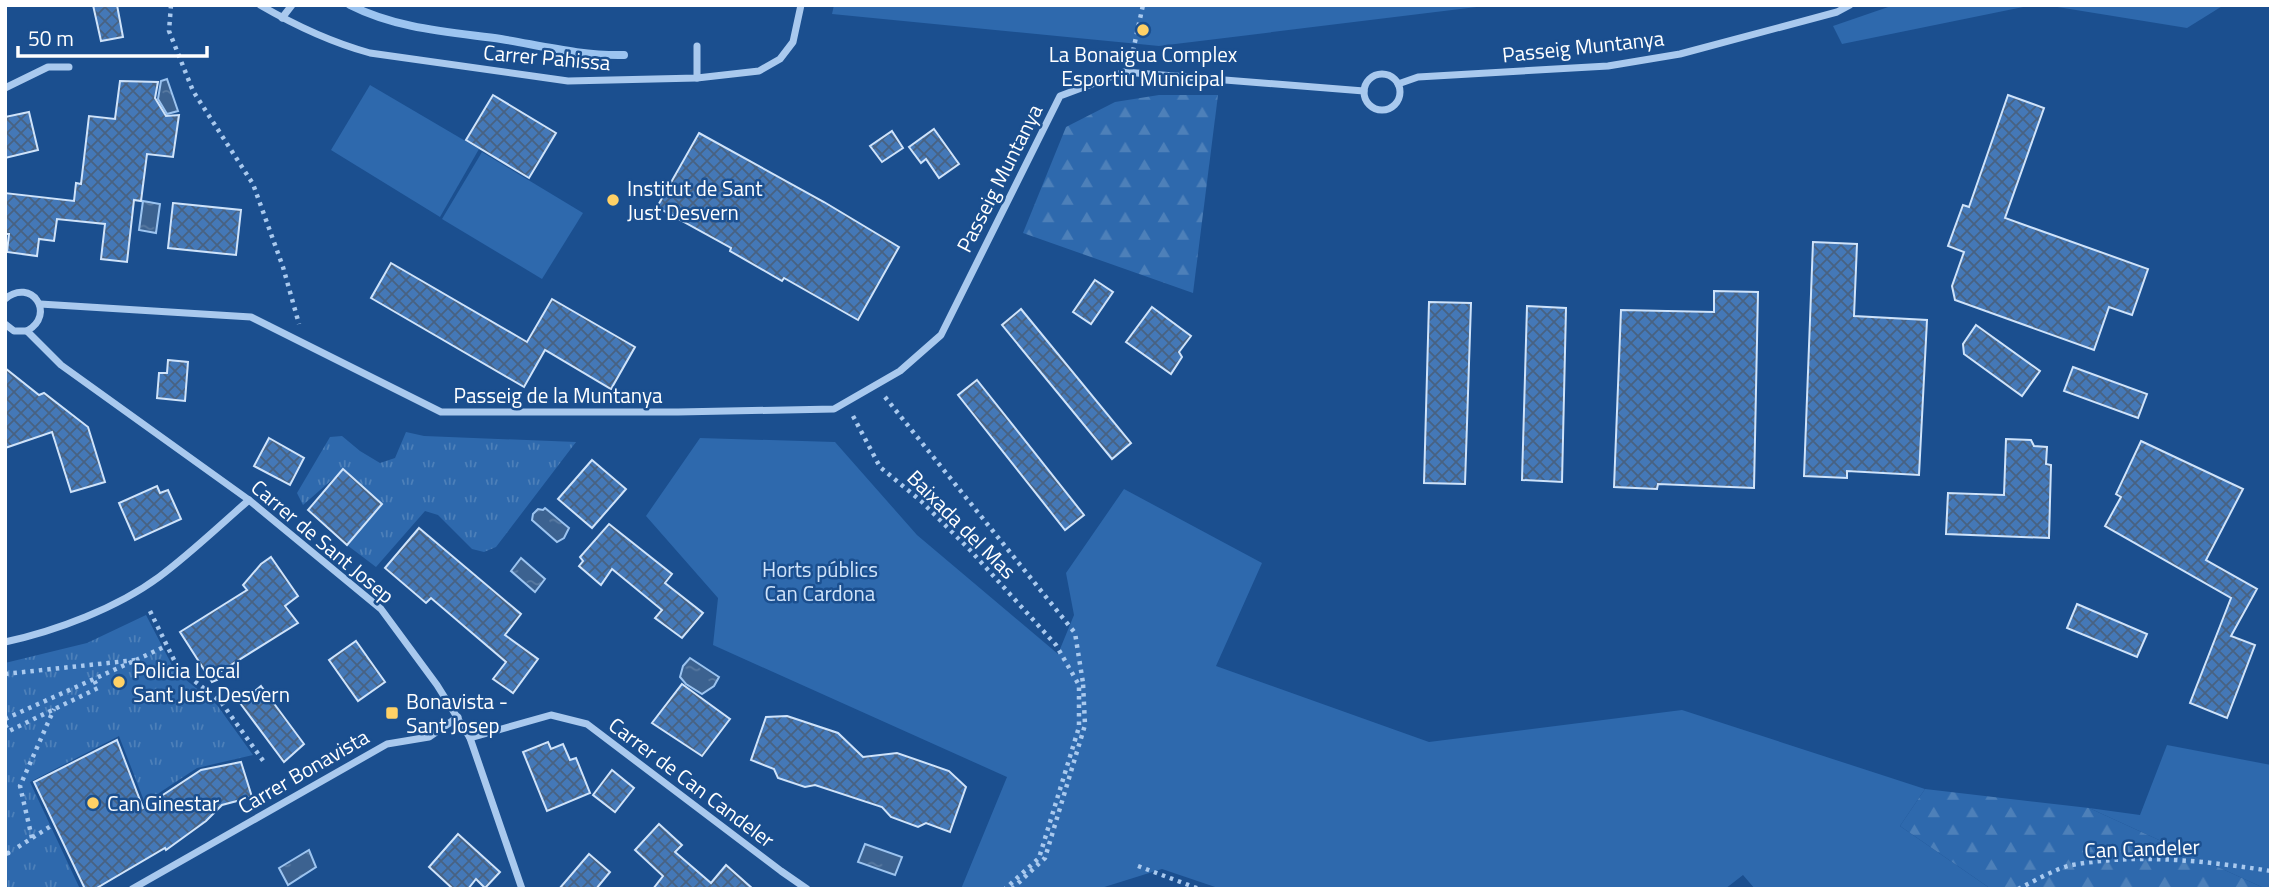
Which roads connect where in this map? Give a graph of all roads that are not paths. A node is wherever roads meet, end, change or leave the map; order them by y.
1 (260, 5) edge
2 (292, 5) edge
3 (801, 5) edge
4 (1850, 5) edge
5 (282, 18) junction
6 (697, 46) dead end
7 (69, 68) dead end
8 (697, 78) junction
9 (1398, 85) junction
10 (5, 88) edge
11 (1364, 91) junction
12 (5, 299) edge
13 (40, 304) junction
14 (5, 324) edge
15 (27, 331) junction
16 (846, 403) joint
17 (249, 500) junction
18 (5, 642) edge
19 (458, 717) junction
20 (470, 738) junction
21 (132, 889) edge
22 (522, 889) edge
23 (807, 889) edge

1 - 5 street, Carrer Pahissa
2 - 5 street
3 - 8 street, Carrer Pahissa
4 - 9 street, Passeig Muntanya
5 - 8 street, Carrer Pahissa
6 - 8 street
7 - 10 street
9 - 11 street
9 - 11 street
11 - 16 street, Passeig Muntanya
12 - 13 street, Passeig de la Muntanya
13 - 15 street
13 - 16 street, Passeig de la Muntanya
14 - 15 street
15 - 17 street, Carrer de Sant Josep
17 - 18 street
17 - 19 street, Carrer de Sant Josep
19 - 20 street, Carrer de Sant Josep
19 - 21 street, Carrer Bonavista
20 - 22 street, Carrer de Sant Josep
20 - 23 street, Carrer de Can Candeler

